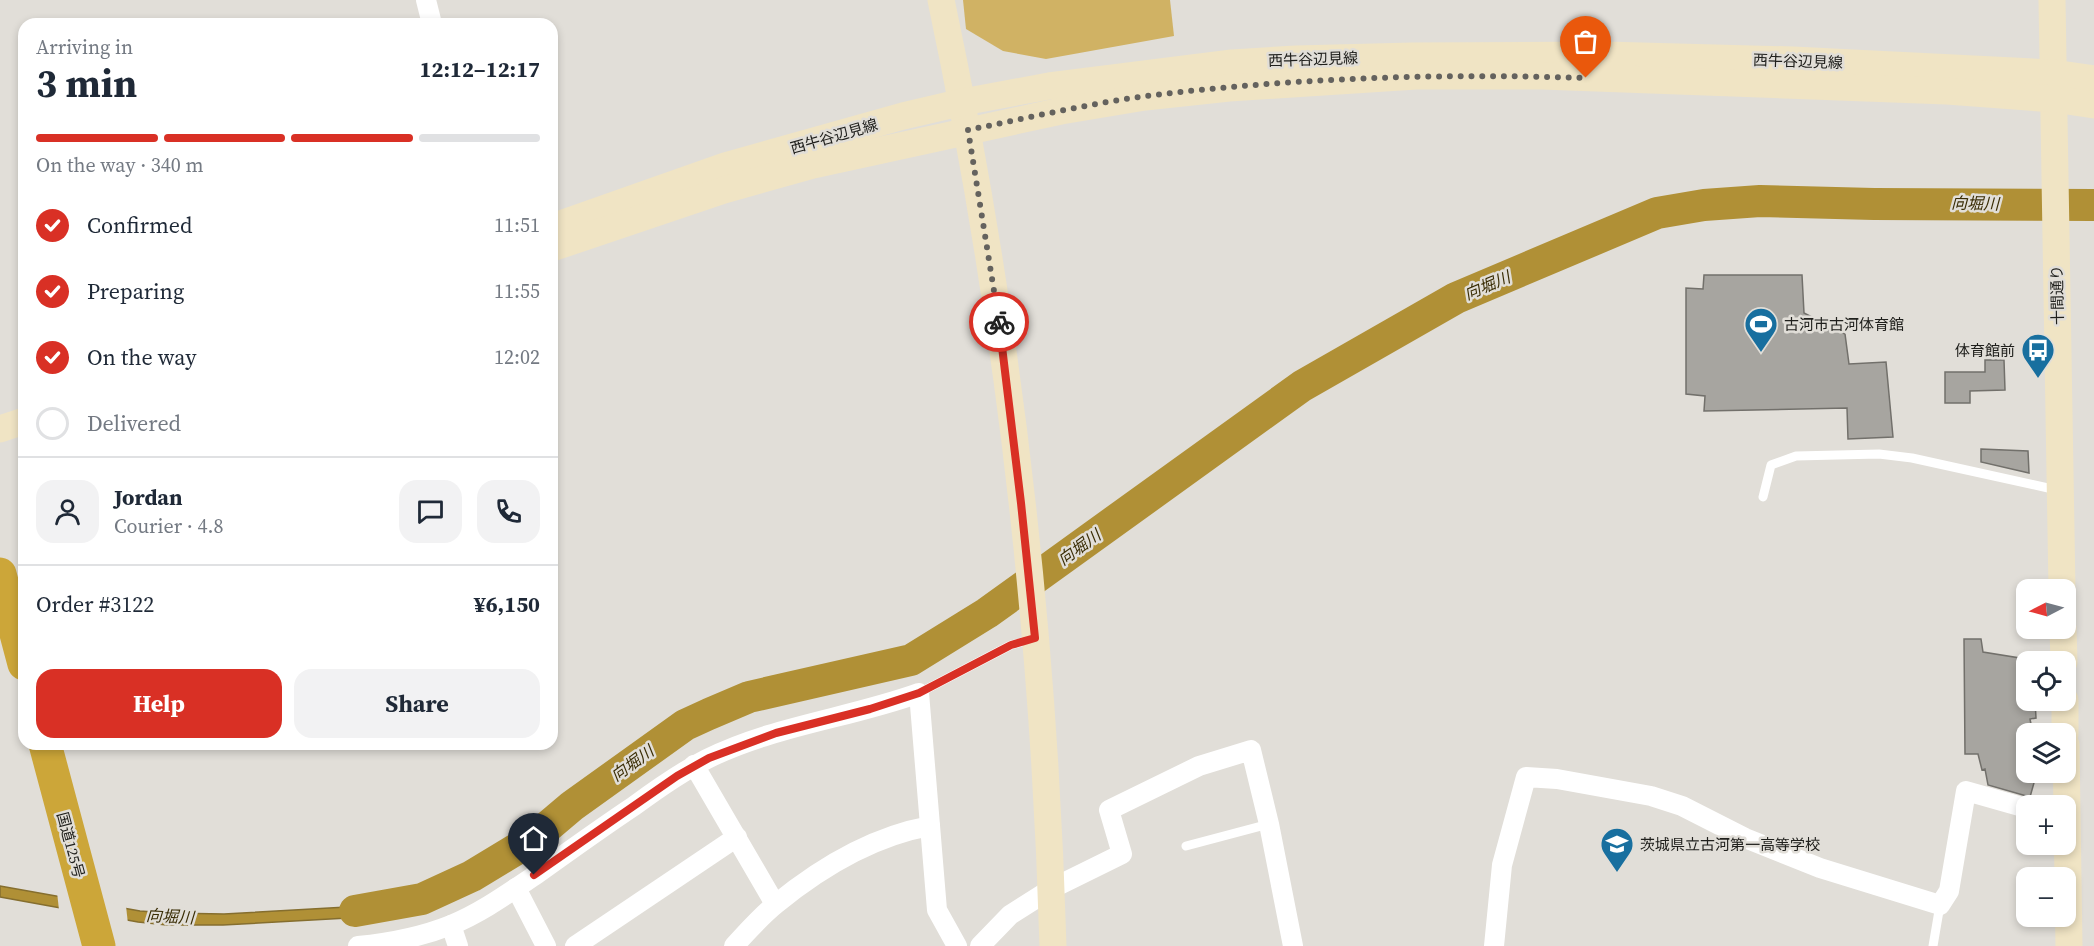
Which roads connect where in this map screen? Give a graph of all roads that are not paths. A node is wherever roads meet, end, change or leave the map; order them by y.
1 (426, 0) edge
2 (941, 0) edge
3 (2052, 0) edge
4 (430, 18) edge
5 (2094, 79) edge
6 (2053, 86) junction
7 (963, 102) junction
8 (2094, 105) edge
9 (968, 130) junction
10 (558, 224) edge
11 (558, 246) edge
12 (18, 406) edge
13 (0, 412) edge
14 (18, 423) edge
15 (0, 429) edge
16 (2060, 490) junction
17 (1763, 497) dead end
18 (0, 574) edge
19 (2062, 579) edge
20 (1035, 638) junction
21 (18, 642) edge
22 (919, 693) junction
23 (47, 750) edge
24 (694, 765) junction
25 (2016, 805) edge
26 (1269, 824) junction
27 (930, 826) junction
28 (737, 837) junction
29 (1186, 846) dead end
30 (2067, 855) edge
31 (516, 888) junction
32 (1051, 889) junction
33 (775, 904) junction
34 (1941, 905) junction
35 (451, 925) junction
36 (97, 939) edge
37 (358, 946) edge
38 (458, 946) edge
39 (546, 946) edge
40 (575, 946) edge
41 (734, 946) edge
42 (957, 946) edge
43 (980, 946) edge
44 (1053, 946) edge
45 (1293, 946) edge
46 (1494, 946) edge
47 (1933, 946) edge
48 (2069, 946) edge

1 - 4 street
2 - 7 street
3 - 6 street, 十間通り
5 - 6 street, 西牛谷辺見線
6 - 7 street, 西牛谷辺見線
6 - 8 street, 西牛谷辺見線
6 - 9 street, 西牛谷辺見線
6 - 16 street, 十間通り
7 - 9 street
7 - 10 street, 西牛谷辺見線
9 - 11 street, 西牛谷辺見線
9 - 20 street
12 - 13 street
14 - 15 street
16 - 17 lane
16 - 19 street, 十間通り
18 - 21 highway
20 - 22 lane
20 - 32 street
22 - 24 street
22 - 27 street
23 - 36 highway, 国道125号
24 - 28 street
24 - 31 street
25 - 34 street
26 - 29 lane
26 - 32 street
26 - 45 street
27 - 33 street
27 - 42 street
28 - 33 street
28 - 40 street
30 - 48 street
31 - 35 street
31 - 39 street
32 - 43 street
32 - 44 street
33 - 41 street
34 - 46 street
34 - 47 lane
35 - 37 street
35 - 38 street

